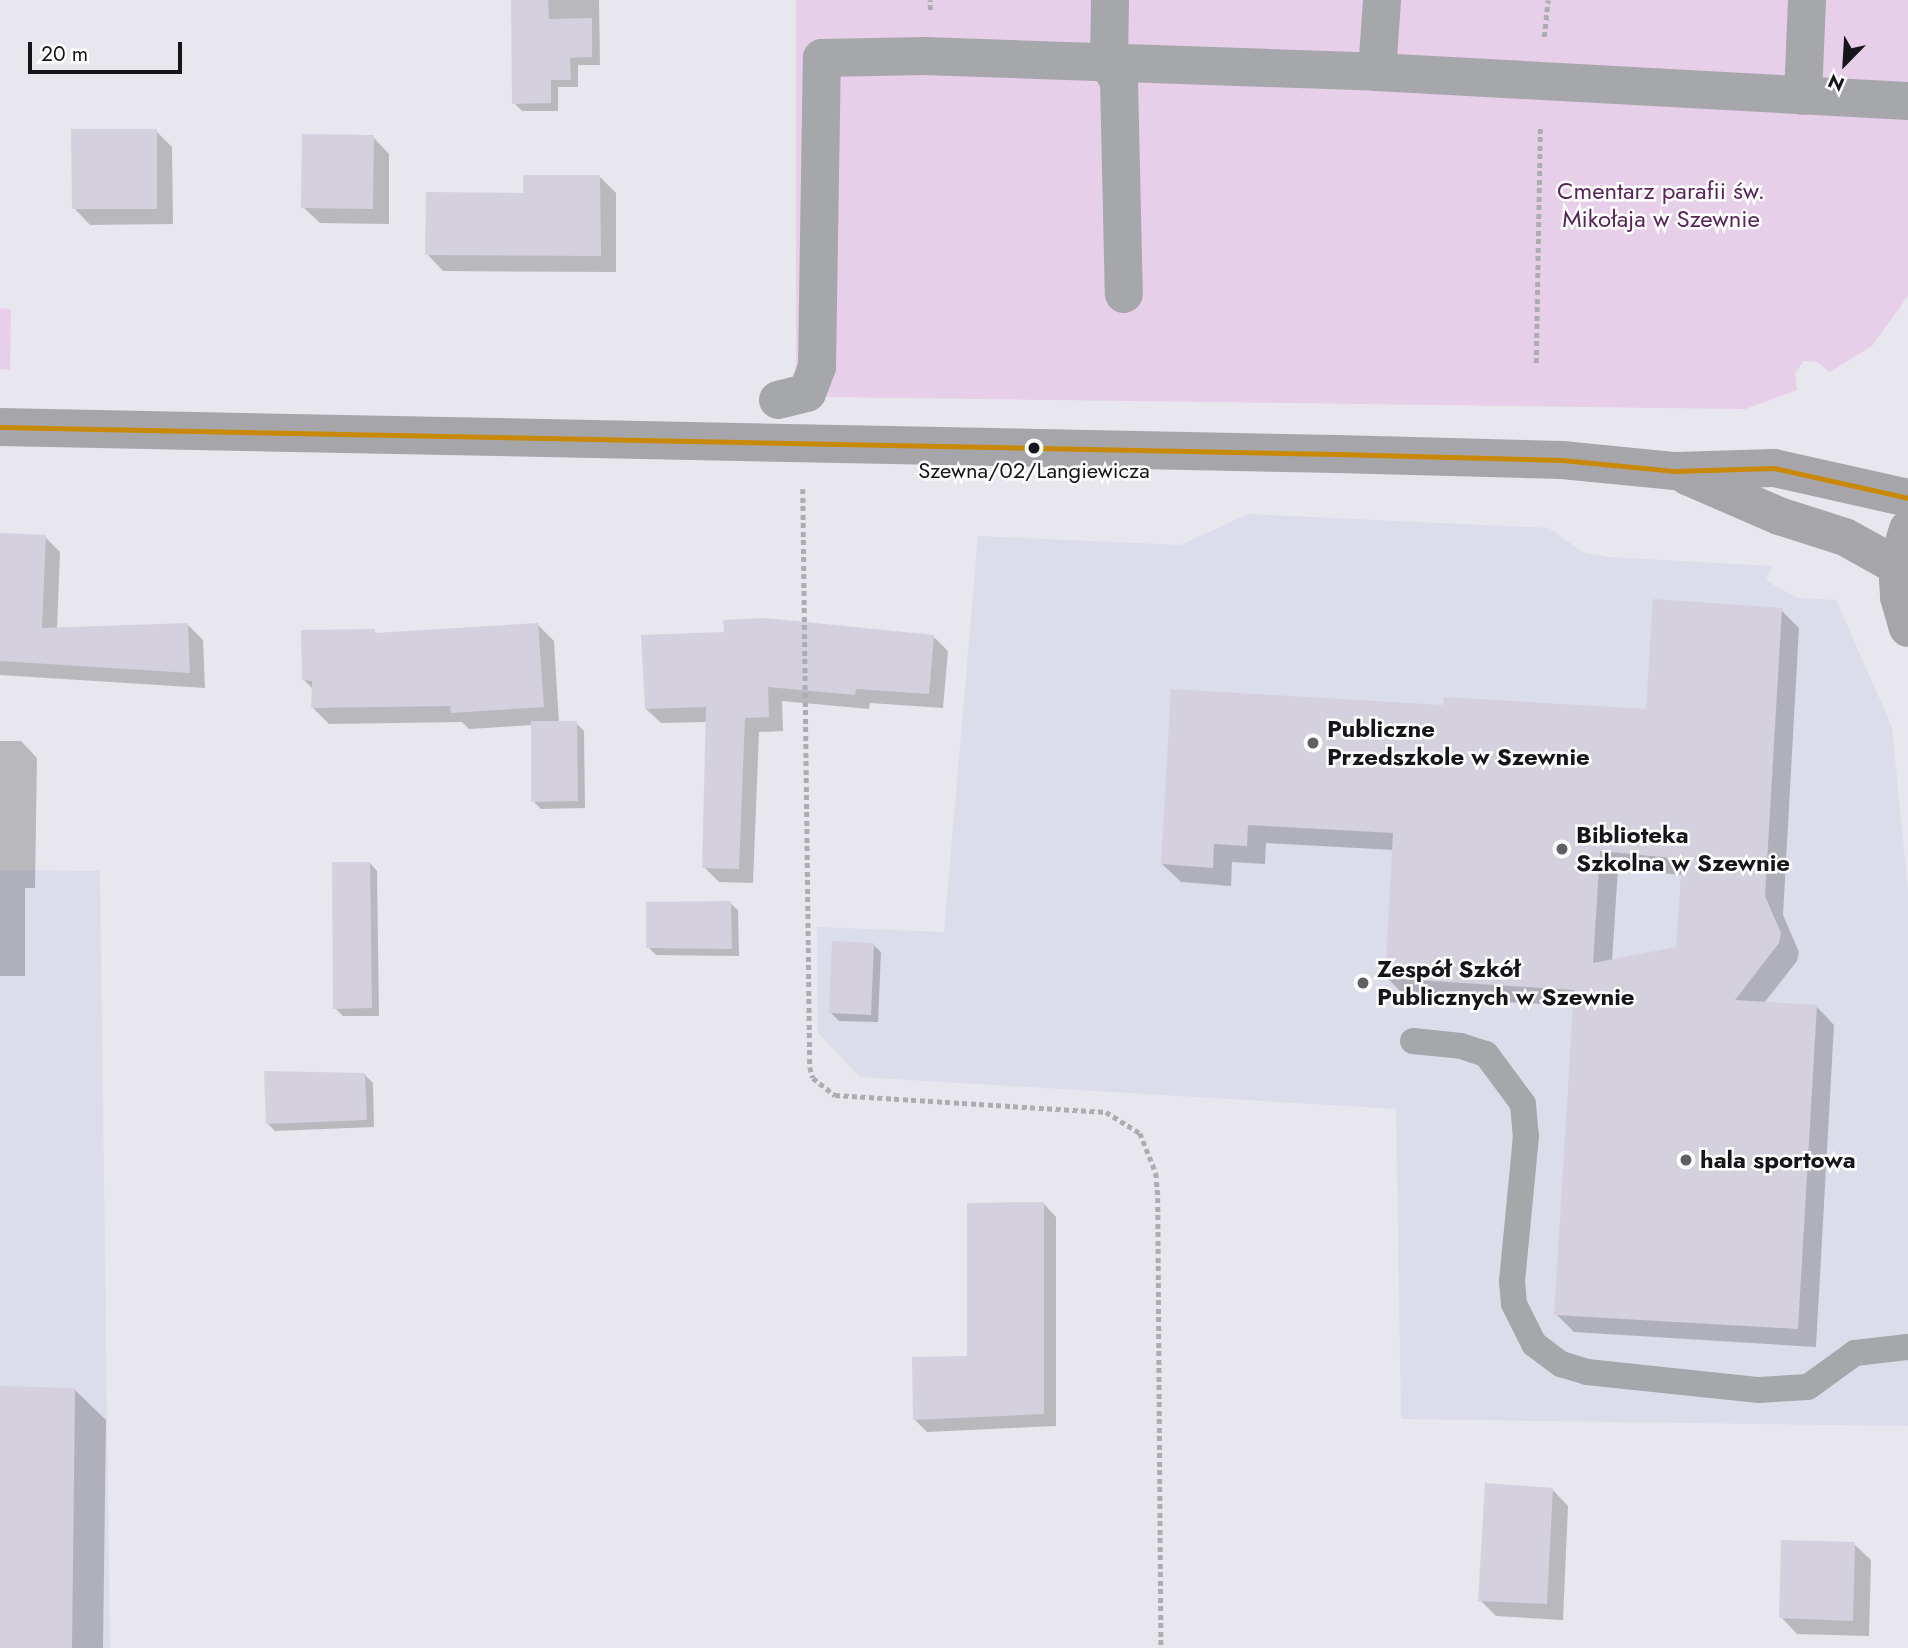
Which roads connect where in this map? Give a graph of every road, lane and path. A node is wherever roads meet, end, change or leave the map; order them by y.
1 (1110, 0) edge
2 (1382, 0) edge
3 (1548, 0) edge
4 (1807, 0) edge
5 (1109, 64) junction
6 (1377, 72) junction
7 (1540, 83) junction
8 (1804, 96) junction
9 (1908, 101) edge
10 (1124, 294) dead end
11 (1536, 363) dead end
12 (778, 400) dead end
13 (0, 427) edge
14 (803, 444) junction
15 (1675, 471) junction
16 (1908, 498) edge
17 (1908, 529) edge
18 (1897, 566) junction
19 (1908, 628) edge
20 (1413, 1041) dead end
21 (1908, 1347) edge
22 (1161, 1648) edge

1 - 5 street
2 - 6 street
3 - 7 path
4 - 8 street
5 - 6 street
5 - 10 street
5 - 12 street
6 - 7 street
7 - 8 street
7 - 11 path
8 - 9 street
13 - 14 main road
14 - 15 main road
14 - 22 path
15 - 16 main road
15 - 18 main road
17 - 18 main road
18 - 19 main road
20 - 21 lane

